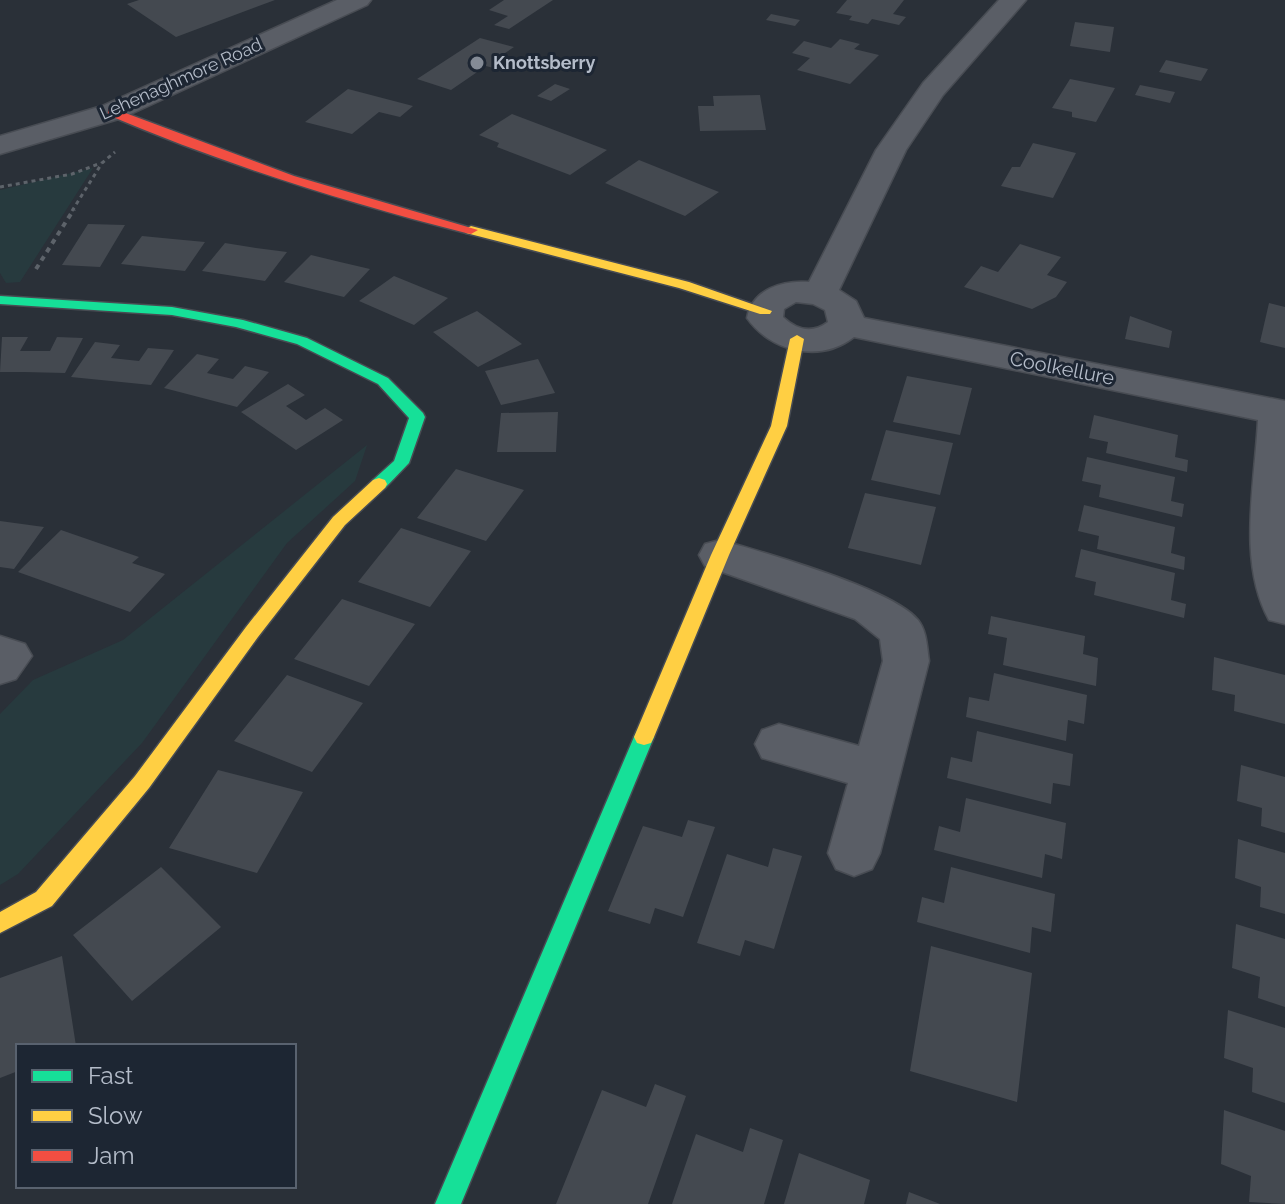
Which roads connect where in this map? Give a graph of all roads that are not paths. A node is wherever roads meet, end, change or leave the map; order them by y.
1 (358, 0) edge
2 (1013, 0) edge
3 (112, 112) junction
4 (0, 145) edge
5 (820, 294) junction
6 (8, 300) edge
7 (765, 311) junction
8 (846, 325) junction
9 (797, 339) junction
10 (1281, 413) edge
11 (720, 555) junction
12 (1285, 608) edge
13 (0, 654) edge
14 (0, 666) edge
15 (779, 744) dead end
16 (876, 771) junction
17 (854, 853) dead end
18 (0, 923) edge
19 (448, 1204) edge

1 - 3 street, Lehenaghmore Road
2 - 5 street
3 - 4 street, Lehenaghmore Road
3 - 7 street
5 - 7 street
5 - 8 street
6 - 18 street
7 - 9 street
8 - 9 street
8 - 10 street, Coolkellure
9 - 11 street
10 - 12 street, Coolkellure
11 - 16 street
11 - 19 street
13 - 14 street
15 - 16 street
16 - 17 street

